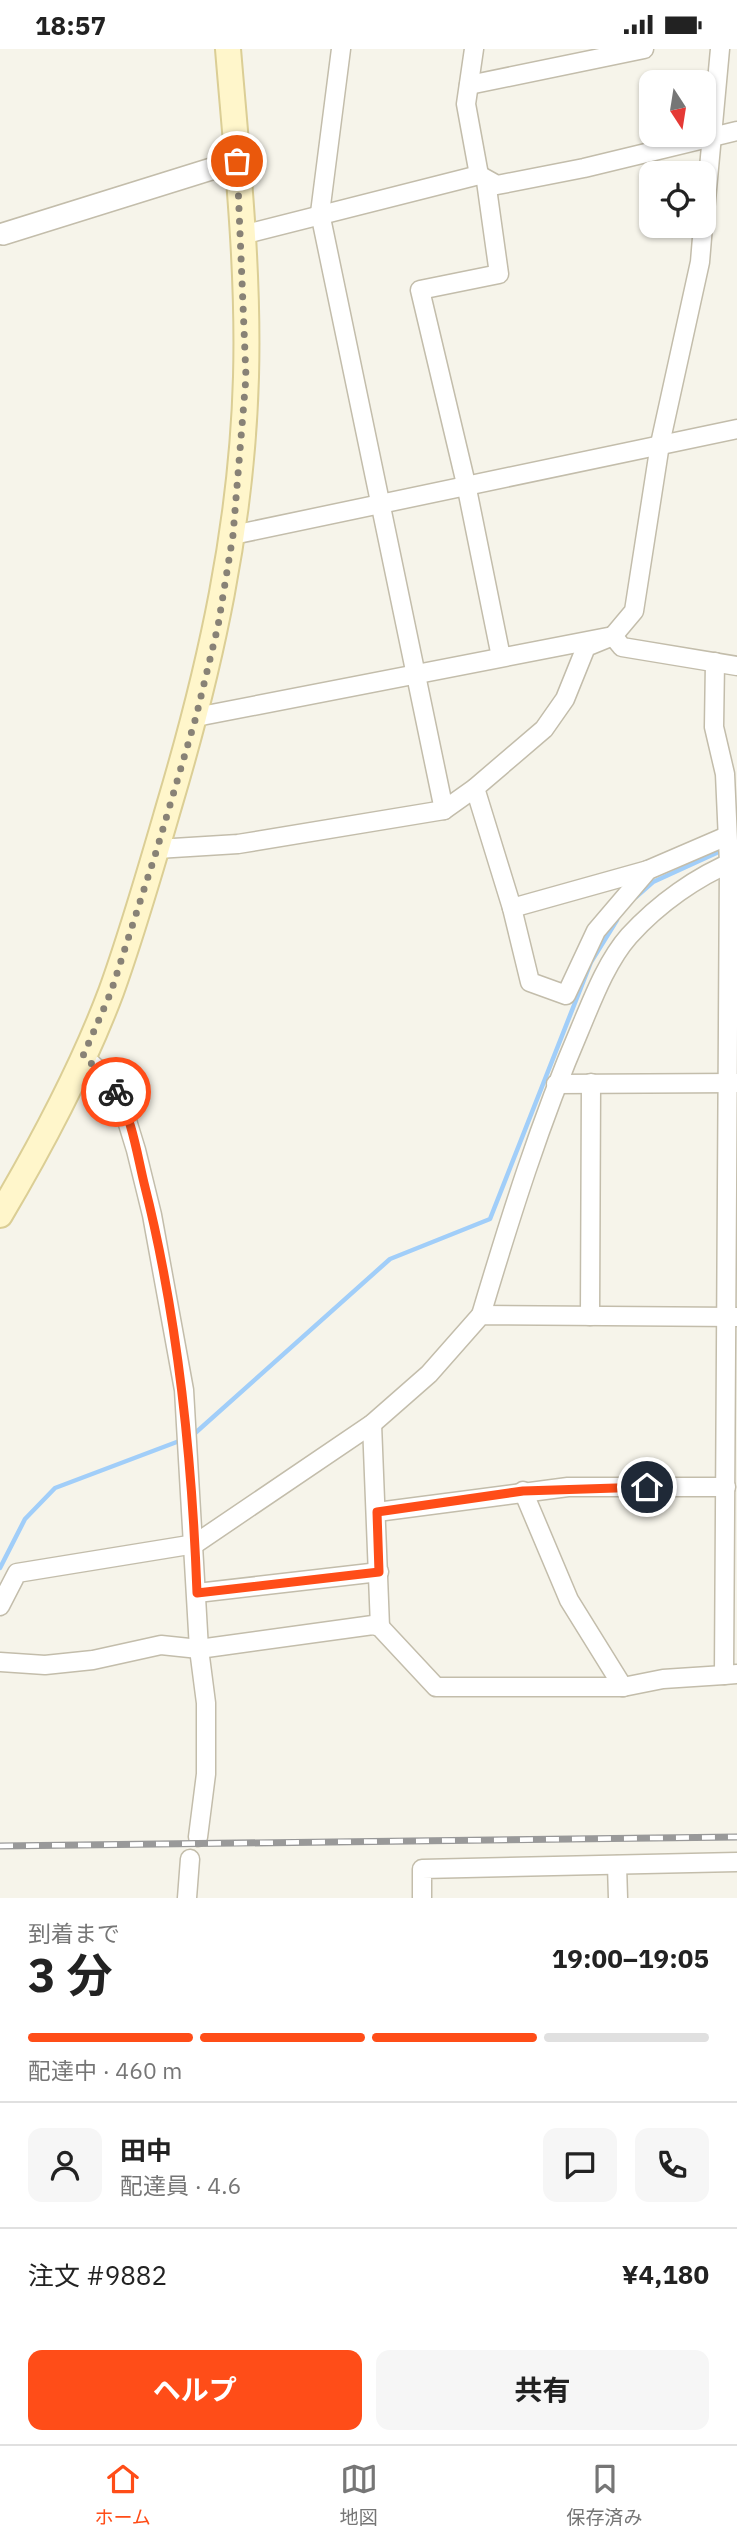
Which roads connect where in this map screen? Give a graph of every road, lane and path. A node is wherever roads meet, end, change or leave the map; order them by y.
1 (228, 49) edge
2 (341, 49) edge
3 (474, 49) edge
4 (644, 49) edge
5 (720, 49) edge
6 (469, 85) junction
7 (716, 94) edge
8 (737, 131) edge
9 (716, 138) edge
10 (675, 147) edge
11 (237, 161) junction
12 (483, 178) junction
13 (320, 213) junction
14 (3, 234) dead end
15 (242, 235) junction
16 (702, 238) edge
17 (737, 429) edge
18 (660, 444) junction
19 (466, 484) junction
20 (380, 502) junction
21 (233, 535) junction
22 (613, 636) junction
23 (500, 657) junction
24 (715, 662) junction
25 (737, 666) edge
26 (416, 674) junction
27 (196, 717) junction
28 (731, 772) edge
29 (475, 788) junction
30 (444, 810) junction
31 (727, 837) junction
32 (157, 849) junction
33 (732, 861) edge
34 (648, 870) junction
35 (512, 908) junction
36 (83, 1056) junction
37 (592, 1083) junction
38 (733, 1083) edge
39 (556, 1084) junction
40 (0, 1215) edge
41 (481, 1315) junction
42 (590, 1316) junction
43 (732, 1317) edge
44 (372, 1424) junction
45 (726, 1487) junction
46 (523, 1491) junction
47 (377, 1512) junction
48 (195, 1544) junction
49 (379, 1572) junction
50 (197, 1593) junction
51 (0, 1606) edge
52 (380, 1627) junction
53 (199, 1649) junction
54 (0, 1662) edge
55 (730, 1674) edge
56 (624, 1687) junction
57 (198, 1837) dead end
58 (190, 1859) dead end
59 (737, 1862) edge
60 (617, 1865) junction
61 (187, 1898) edge
62 (422, 1898) edge
63 (618, 1898) edge

1 - 11 main road
2 - 13 street
3 - 6 street
4 - 6 street
5 - 7 street
6 - 12 street
8 - 9 street
10 - 12 street
11 - 14 street
11 - 15 main road
12 - 13 street
12 - 19 street
13 - 15 street
13 - 20 street
15 - 21 main road
16 - 18 street
17 - 18 street
18 - 19 street
18 - 22 street
19 - 20 street
19 - 23 street
20 - 21 street
20 - 26 street
21 - 27 main road
22 - 23 street
22 - 24 street
22 - 29 street
23 - 26 street
24 - 25 street
24 - 28 street
26 - 27 street
26 - 30 street
27 - 32 main road
28 - 31 street
29 - 30 street
29 - 35 street
30 - 32 street
31 - 33 street
31 - 34 street
32 - 36 main road
33 - 38 street
33 - 39 street
34 - 35 street
34 - 35 street
36 - 40 main road
36 - 48 street
37 - 38 street
37 - 39 street
37 - 42 street
38 - 43 street
39 - 41 street
41 - 42 street
41 - 44 street
42 - 43 street
43 - 45 street
44 - 47 street
44 - 48 street
45 - 46 street
45 - 55 street
46 - 47 street
46 - 56 street
47 - 49 street
48 - 50 street
48 - 51 street
49 - 50 street
49 - 52 street
50 - 53 street
52 - 53 street
52 - 56 street
53 - 54 street
53 - 57 street
55 - 56 street
58 - 61 street
59 - 60 street
60 - 62 street
60 - 63 street

